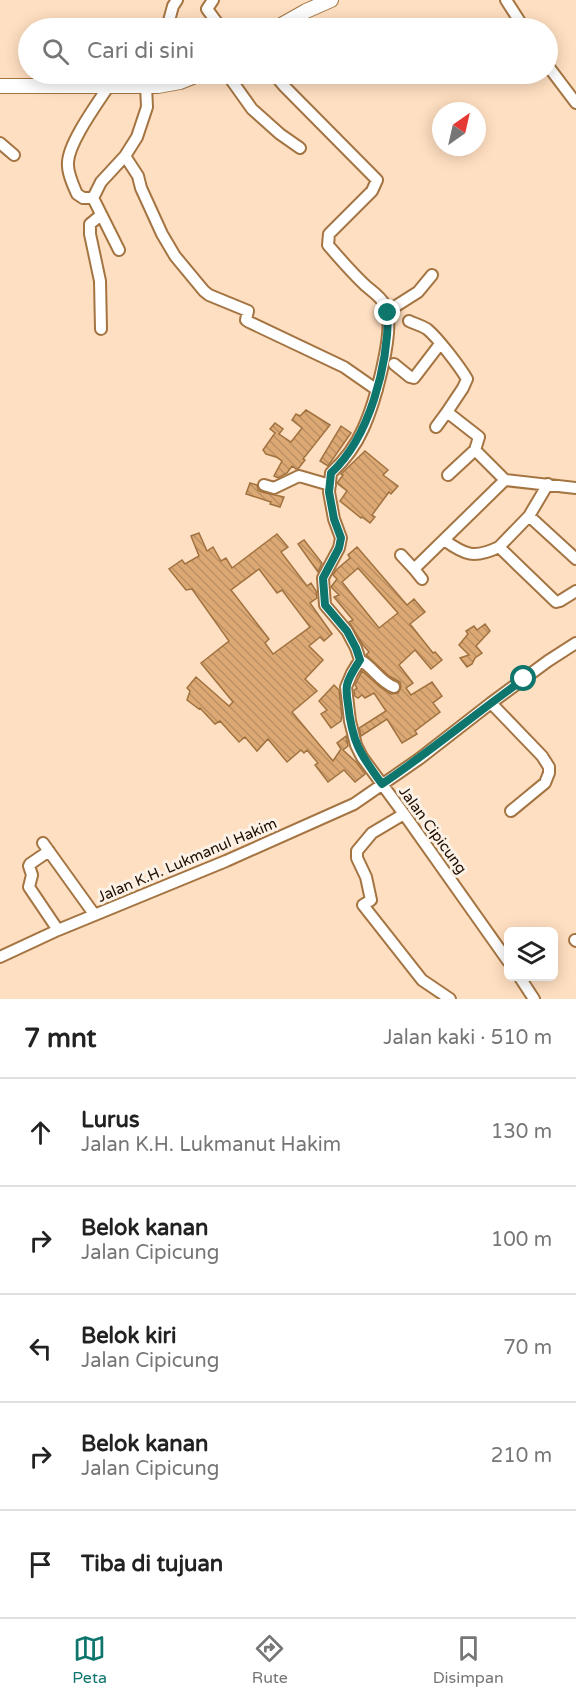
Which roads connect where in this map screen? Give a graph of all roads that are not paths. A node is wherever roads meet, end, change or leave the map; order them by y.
1 (177, 0) edge
2 (213, 0) edge
3 (332, 0) edge
4 (506, 0) edge
5 (170, 18) edge
6 (213, 18) edge
7 (294, 18) edge
8 (518, 18) edge
9 (558, 79) edge
10 (136, 84) edge
11 (153, 84) edge
12 (234, 84) edge
13 (283, 84) edge
14 (0, 86) edge
15 (108, 87) junction
16 (576, 103) edge
17 (0, 143) edge
18 (300, 148) dead end
19 (14, 155) dead end
20 (125, 156) junction
21 (93, 198) junction
22 (101, 215) junction
23 (119, 250) dead end
24 (432, 275) dead end
25 (388, 316) junction
26 (409, 321) dead end
27 (101, 329) dead end
28 (440, 344) junction
29 (394, 364) dead end
30 (377, 390) junction
31 (447, 412) junction
32 (436, 427) dead end
33 (475, 450) junction
34 (448, 475) dead end
35 (505, 480) junction
36 (548, 484) junction
37 (330, 485) junction
38 (264, 486) dead end
39 (576, 489) edge
40 (529, 516) junction
41 (444, 540) junction
42 (499, 548) junction
43 (401, 555) dead end
44 (576, 559) edge
45 (414, 569) junction
46 (422, 579) dead end
47 (576, 591) edge
48 (576, 643) edge
49 (360, 660) junction
50 (394, 687) dead end
51 (491, 703) junction
52 (382, 784) junction
53 (511, 811) dead end
54 (405, 814) junction
55 (94, 914) junction
56 (58, 930) junction
57 (504, 955) edge
58 (0, 957) edge
59 (522, 981) edge
60 (450, 999) edge
61 (534, 999) edge

1 - 5 street
2 - 6 street
3 - 7 street
4 - 8 street
9 - 16 street
10 - 15 street
11 - 20 street
12 - 18 street
13 - 25 street
14 - 15 street
15 - 21 street
17 - 19 street
20 - 21 street
20 - 30 street
21 - 22 street
22 - 23 street
22 - 27 street
24 - 25 street
25 - 30 street
26 - 28 street
28 - 29 street
28 - 31 street
30 - 37 street
31 - 32 street
31 - 33 street
33 - 34 street
33 - 35 street
35 - 36 street
35 - 41 street
36 - 39 street
36 - 40 street
37 - 38 street
37 - 49 street
40 - 42 street
40 - 44 street
41 - 42 street
41 - 45 street
42 - 47 street
43 - 45 street
45 - 46 street
48 - 51 street, Jalan K.H. Lukmanul Hakim
49 - 50 street
49 - 52 street, Jalan Cipicung
51 - 52 street, Jalan K.H. Lukmanul Hakim
51 - 53 street
52 - 54 street, Jalan Cipicung
52 - 55 street, Jalan K.H. Lukmanul Hakim
54 - 57 street, Jalan Cipicung
54 - 60 street
55 - 56 street, Jalan K.H. Lukmanul Hakim
55 - 56 street
56 - 58 street, Jalan K.H. Lukmanul Hakim
59 - 61 street

